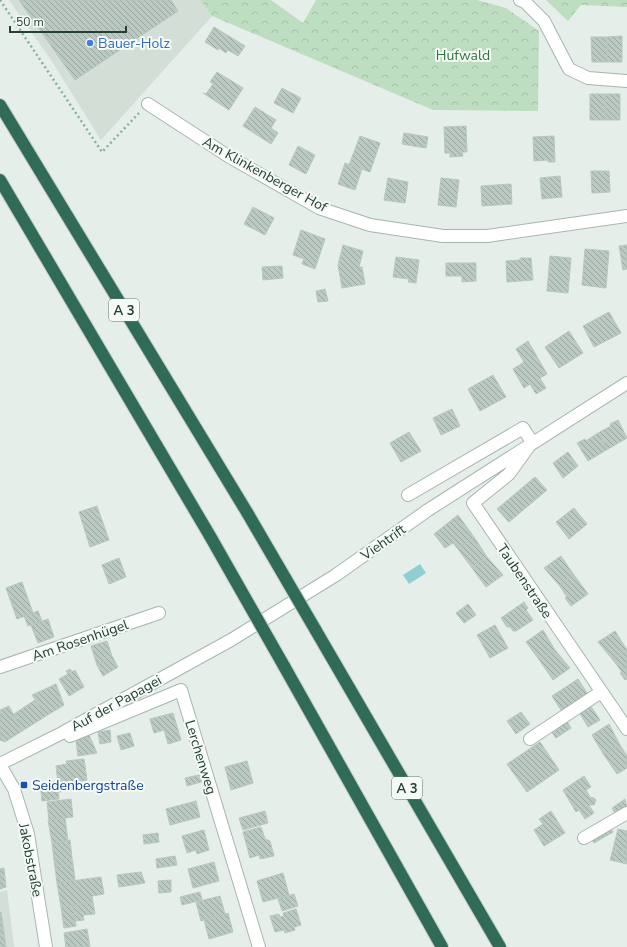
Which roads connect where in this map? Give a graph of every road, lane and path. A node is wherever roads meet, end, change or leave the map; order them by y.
1 (0, 0) edge
2 (520, 0) edge
3 (627, 81) edge
4 (148, 104) joint
5 (0, 105) edge
6 (0, 180) edge
7 (627, 216) edge
8 (626, 387) edge
9 (532, 442) junction
10 (408, 495) dead end
11 (159, 613) dead end
12 (231, 640) joint
13 (0, 667) edge
14 (601, 692) junction
15 (627, 729) edge
16 (62, 733) junction
17 (530, 739) dead end
18 (0, 764) edge
19 (3, 777) edge
20 (627, 813) edge
21 (584, 838) dead end
22 (46, 947) edge
23 (259, 947) edge
24 (442, 947) edge
25 (500, 947) edge

1 - 4 path
2 - 3 street
4 - 7 street, Am Klinkenberger Hof
5 - 25 highway, A 3, bridge
6 - 24 highway, bridge
8 - 9 street, Viehtrift
9 - 10 street
9 - 12 street, Viehtrift
9 - 14 street, Taubenstraße
11 - 13 street, Am Rosenhügel
12 - 16 street, Auf der Papagei
14 - 15 street, Taubenstraße
14 - 17 street
16 - 18 street, Auf der Papagei
16 - 23 street, Lerchenweg
18 - 19 street
19 - 22 street, Jakobstraße
20 - 21 street

